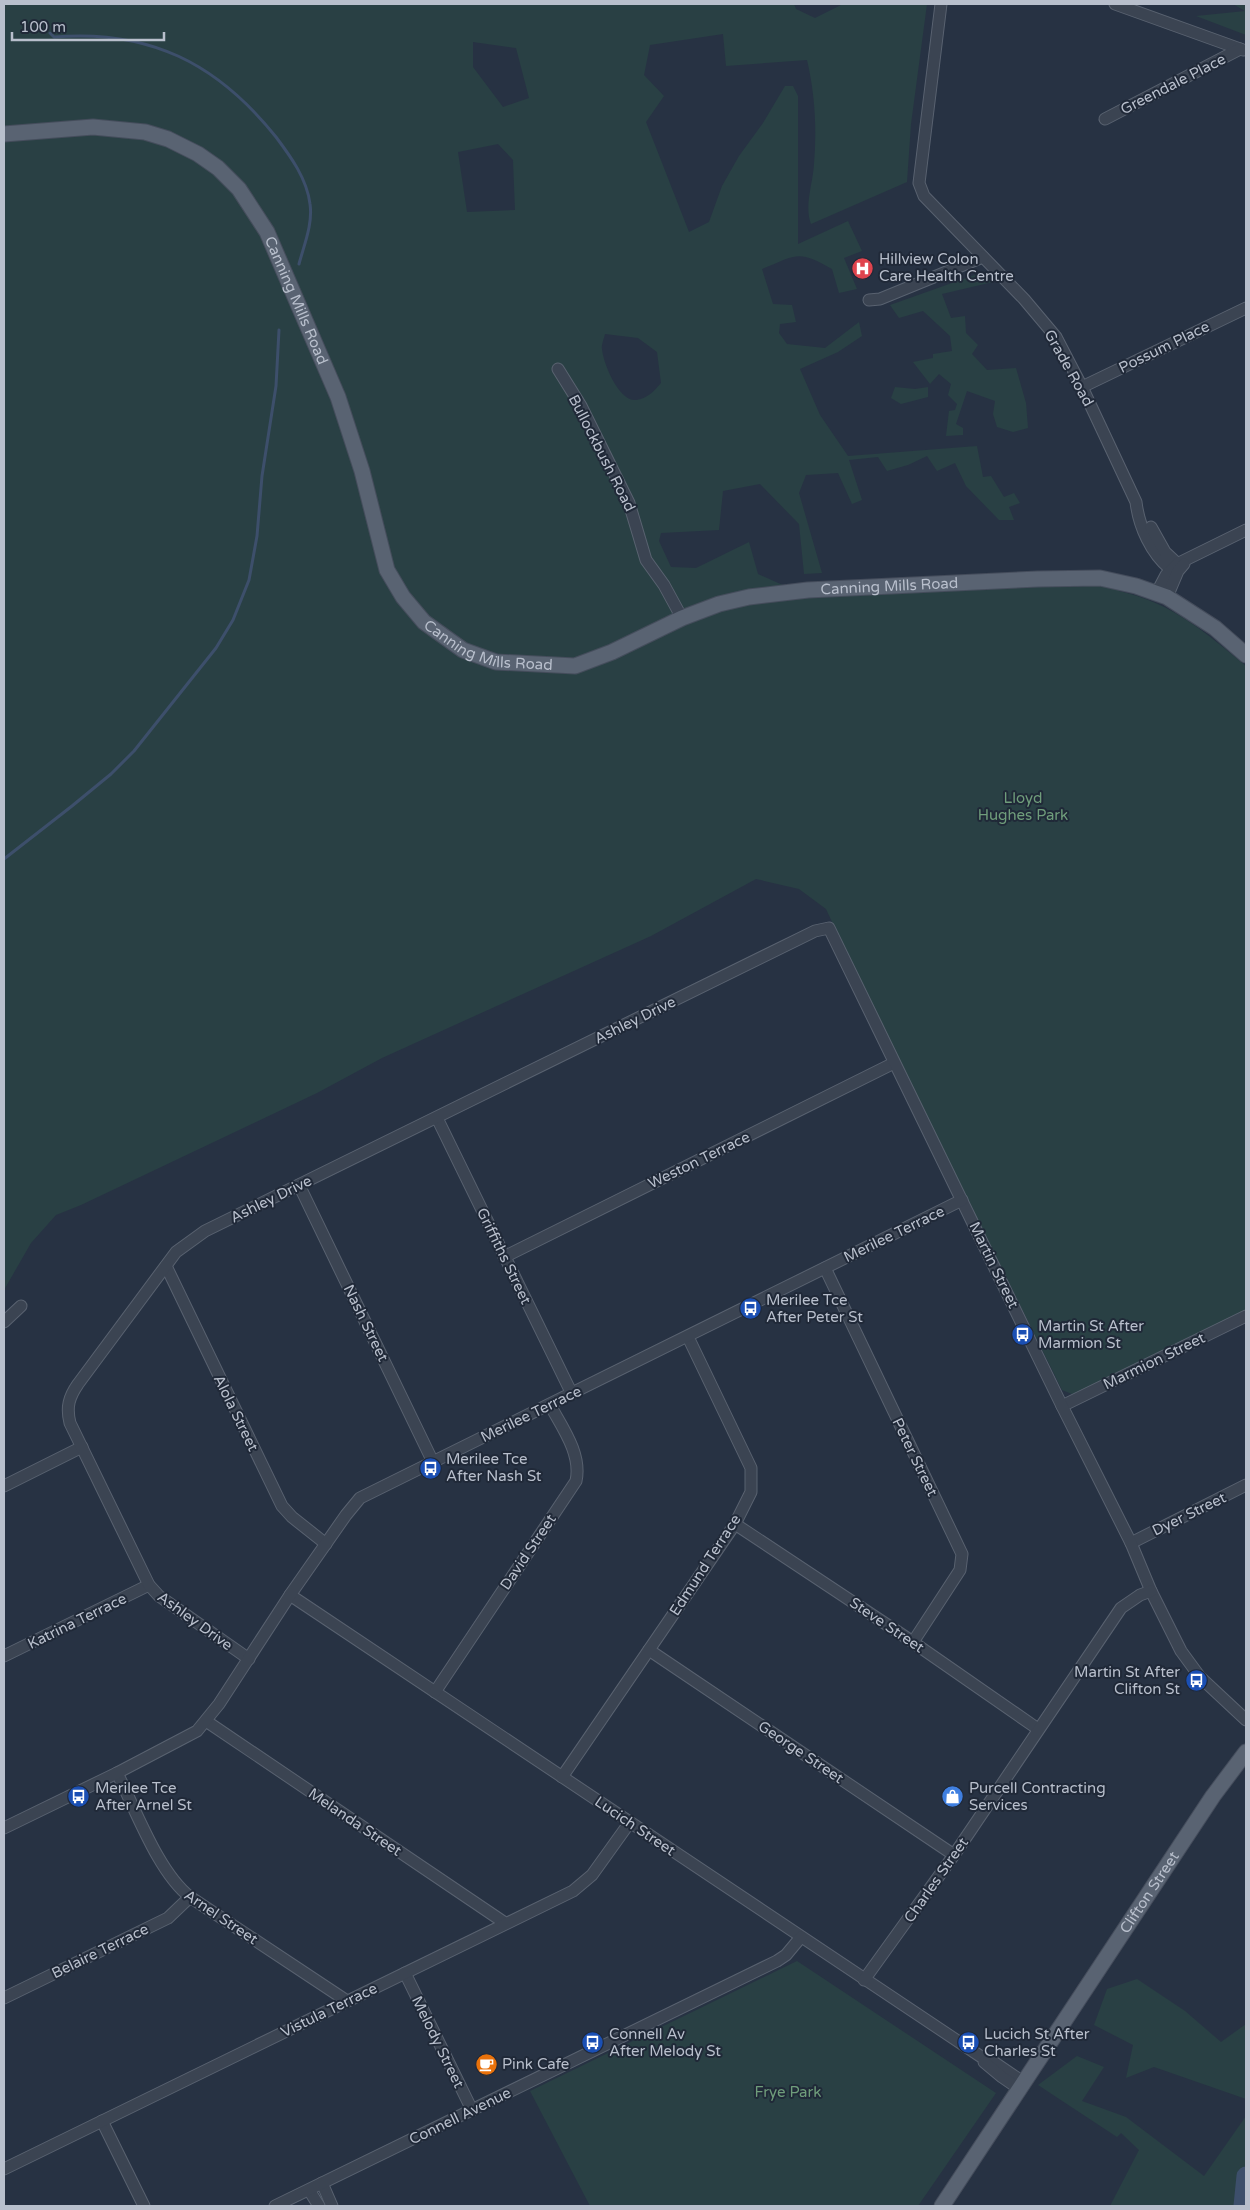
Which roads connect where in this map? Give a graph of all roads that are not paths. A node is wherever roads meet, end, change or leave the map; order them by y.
1 (941, 4) edge
2 (1115, 4) edge
3 (1243, 50) edge
4 (1105, 119) dead end
5 (4, 134) edge
6 (983, 258) junction
7 (869, 300) dead end
8 (1246, 308) edge
9 (558, 369) dead end
10 (1082, 387) junction
11 (1246, 530) edge
12 (1176, 567) junction
13 (1162, 595) junction
14 (682, 618) junction
15 (1246, 655) edge
16 (829, 928) joint
17 (894, 1063) junction
18 (437, 1118) junction
19 (299, 1185) junction
20 (962, 1200) junction
21 (504, 1256) junction
22 (166, 1266) junction
23 (825, 1268) junction
24 (21, 1306) dead end
25 (1246, 1316) edge
26 (4, 1322) edge
27 (688, 1337) junction
28 (572, 1394) junction
29 (550, 1405) junction
30 (1062, 1406) junction
31 (82, 1447) junction
32 (433, 1462) junction
33 (1246, 1485) edge
34 (4, 1486) edge
35 (735, 1524) junction
36 (1131, 1543) junction
37 (326, 1544) junction
38 (149, 1585) junction
39 (1151, 1591) junction
40 (290, 1595) junction
41 (913, 1642) junction
42 (649, 1650) junction
43 (4, 1656) edge
44 (249, 1659) junction
45 (435, 1692) junction
46 (1246, 1720) edge
47 (206, 1721) junction
48 (1038, 1729) junction
49 (1246, 1752) edge
50 (117, 1773) junction
51 (562, 1777) junction
52 (630, 1822) junction
53 (4, 1828) edge
54 (954, 1855) junction
55 (190, 1897) junction
56 (505, 1923) junction
57 (801, 1937) junction
58 (405, 1973) junction
59 (864, 1980) junction
60 (4, 1998) edge
61 (347, 2001) junction
62 (1018, 2083) junction
63 (472, 2110) junction
64 (102, 2121) junction
65 (4, 2169) edge
66 (322, 2183) junction
67 (309, 2190) junction
68 (144, 2206) edge
69 (275, 2206) edge
70 (319, 2206) edge
71 (332, 2206) edge
72 (934, 2206) edge
73 (942, 2206) edge

1 - 6 street, Grade Road
2 - 3 street
3 - 4 street, Greendale Place
5 - 14 main road, Canning Mills Road
6 - 7 street
6 - 10 street, Grade Road
8 - 10 street, Possum Place
9 - 14 street, Bullockbush Road
10 - 12 street, Grade Road
11 - 12 street
12 - 13 street
13 - 14 main road, Canning Mills Road
13 - 15 main road, Canning Mills Road
16 - 17 street, Martin Street
16 - 18 street, Ashley Drive
17 - 20 street, Martin Street
17 - 21 street, Weston Terrace
18 - 19 street, Ashley Drive
18 - 21 street, Griffiths Street
19 - 22 street, Ashley Drive
19 - 32 street, Nash Street
20 - 23 street, Merilee Terrace
20 - 30 street, Martin Street
21 - 28 street, Griffiths Street
22 - 31 street, Ashley Drive
22 - 37 street, Alola Street
23 - 27 street, Merilee Terrace
23 - 41 street, Peter Street
24 - 26 street
25 - 30 street, Marmion Street
27 - 28 street, Merilee Terrace
27 - 35 street, Edmund Terrace
28 - 29 street, Merilee Terrace
29 - 32 street, Merilee Terrace
29 - 45 street, David Street
30 - 36 street, Martin Street
31 - 34 street
31 - 38 street, Ashley Drive
32 - 37 street, Merilee Terrace
33 - 36 street, Dyer Street
35 - 41 street, Steve Street
35 - 42 street, Edmund Terrace
36 - 39 street, Martin Street
37 - 40 street, Merilee Terrace
38 - 43 street, Katrina Terrace
38 - 44 street, Ashley Drive
39 - 46 street, Martin Street
39 - 48 street, Charles Street
40 - 44 street, Merilee Terrace
40 - 45 street, Lucich Street
41 - 48 street, Steve Street
42 - 51 street, Edmund Terrace
42 - 54 street, George Street
44 - 47 street, Merilee Terrace
45 - 51 street, Lucich Street
47 - 50 street, Merilee Terrace
47 - 56 street, Melanda Street
48 - 54 street, Charles Street
49 - 62 main road, Clifton Street
50 - 53 street, Merilee Terrace
50 - 55 street, Arnel Street
51 - 52 street, Lucich Street
52 - 56 street, Vistula Terrace
52 - 57 street, Lucich Street
54 - 59 street, Charles Street
55 - 60 street, Belaire Terrace
55 - 61 street, Arnel Street
56 - 58 street, Vistula Terrace
57 - 59 street, Lucich Street
57 - 63 street, Connell Avenue
58 - 61 street, Vistula Terrace
58 - 63 street, Melody Street
59 - 62 street, Lucich Street
61 - 64 street, Vistula Terrace
62 - 72 main road, Clifton Street
62 - 73 main road, Clifton Street
63 - 66 street, Connell Avenue
64 - 65 street, Vistula Terrace
64 - 68 street
66 - 67 street, Connell Avenue
66 - 71 street
67 - 69 street, Connell Avenue
67 - 70 street

